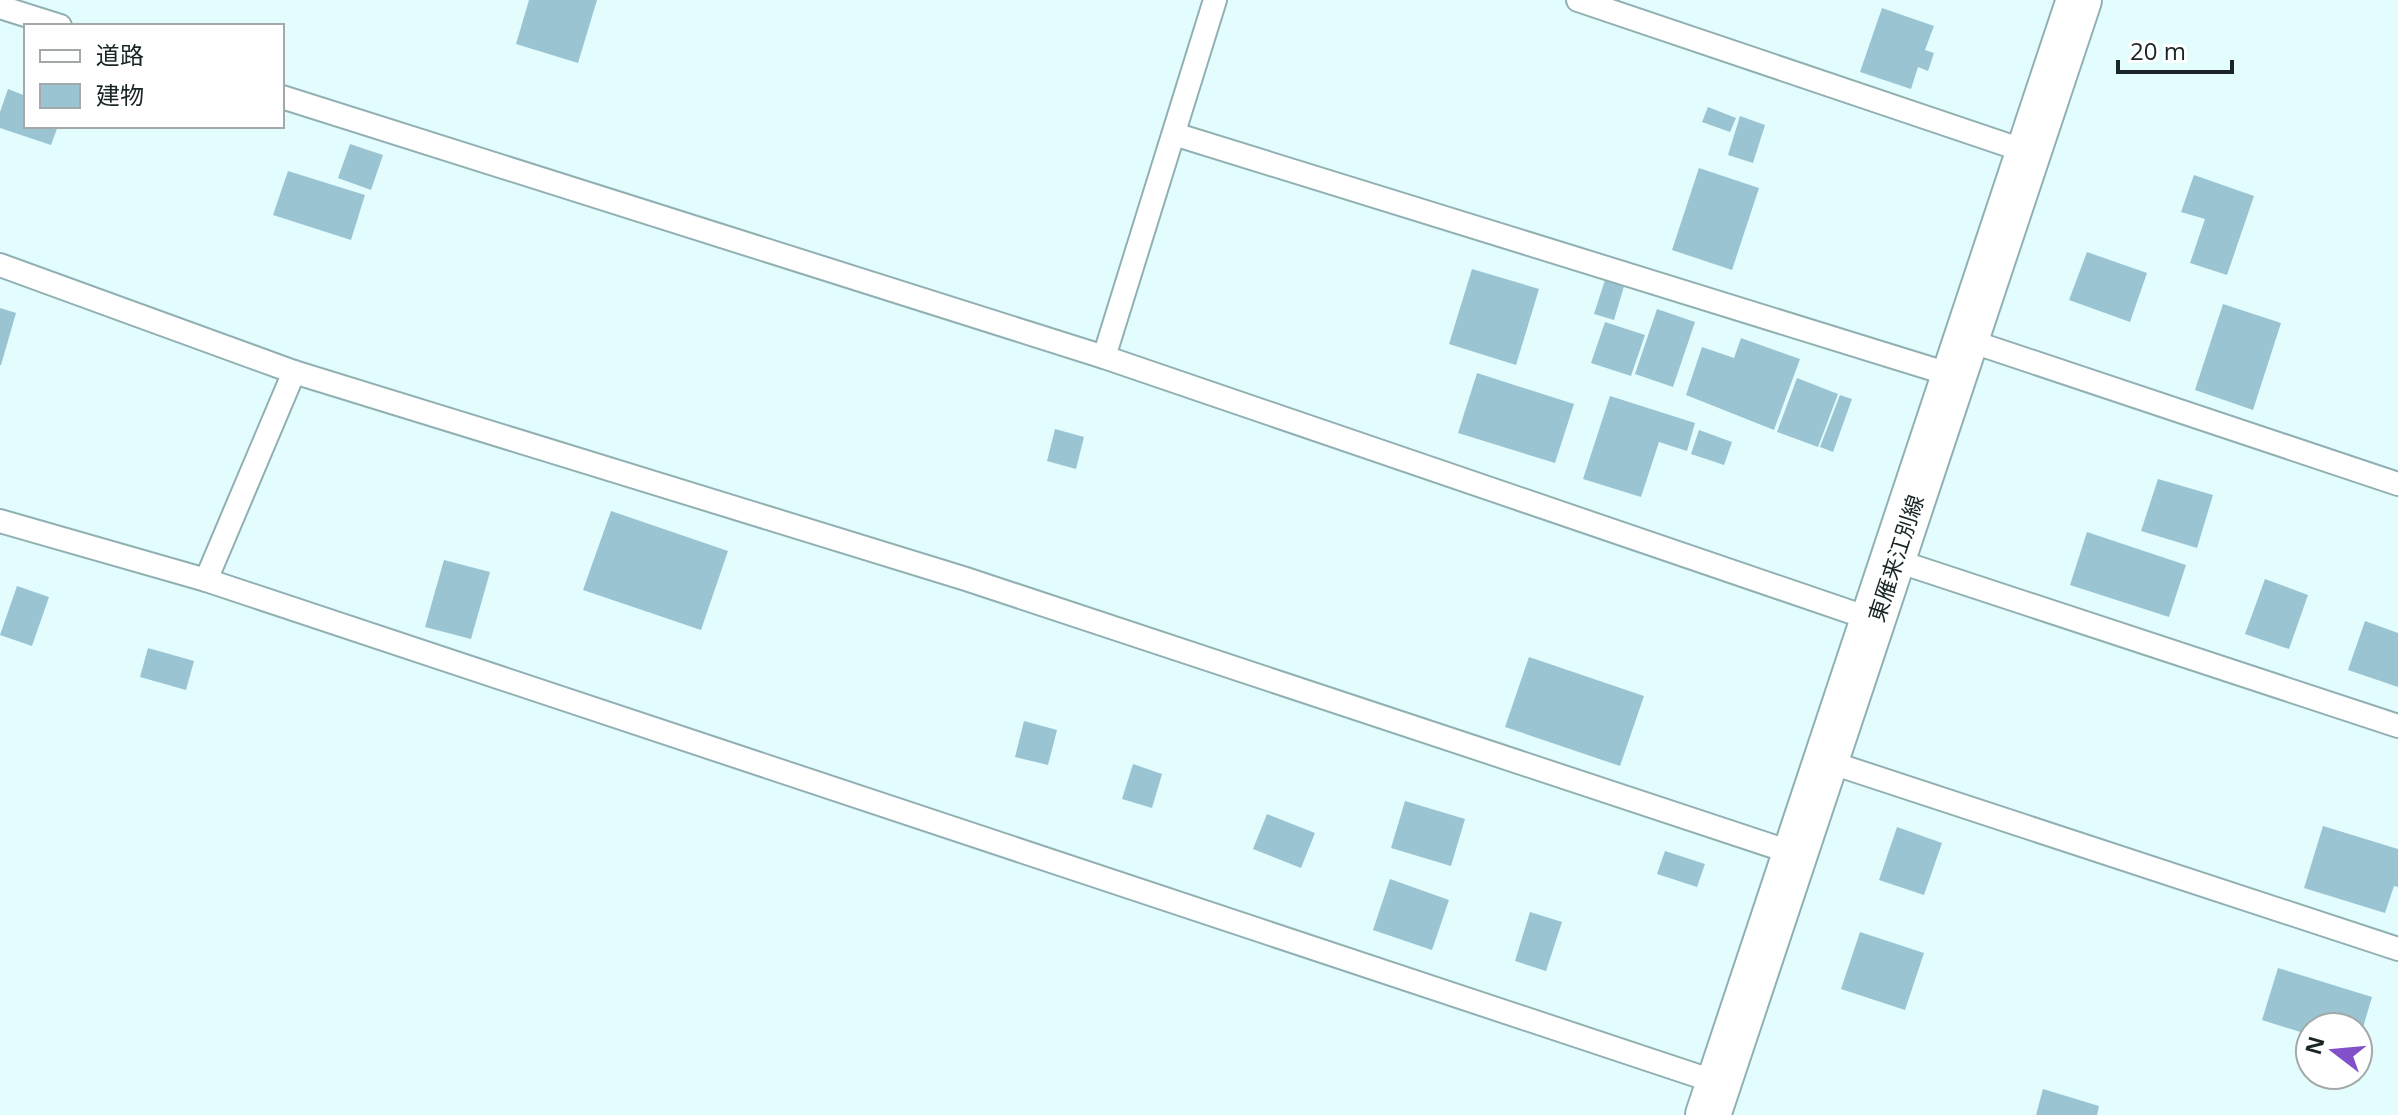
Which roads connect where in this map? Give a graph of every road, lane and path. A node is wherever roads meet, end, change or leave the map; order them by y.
1 (1215, 0) edge
2 (1578, 0) edge
3 (2079, 0) edge
4 (0, 7) edge
5 (54, 24) edge
6 (284, 98) edge
7 (1174, 134) junction
8 (2028, 152) junction
9 (0, 265) edge
10 (1104, 357) junction
11 (1961, 358) junction
12 (294, 372) junction
13 (2398, 484) edge
14 (0, 521) edge
15 (1894, 560) junction
16 (206, 580) junction
17 (1874, 620) junction
18 (2398, 726) edge
19 (1826, 761) junction
20 (1796, 854) junction
21 (2398, 949) edge
22 (1714, 1099) edge

1 - 7 lane
2 - 8 lane
3 - 8 main road, 東雁来江別線
4 - 5 lane
6 - 10 lane
7 - 10 lane
7 - 11 lane
8 - 11 main road, 東雁来江別線
9 - 12 lane
10 - 17 lane
11 - 13 lane
11 - 15 main road, 東雁来江別線
12 - 16 lane
12 - 20 lane
14 - 16 lane
15 - 17 main road, 東雁来江別線
15 - 18 lane
16 - 22 lane
17 - 19 main road, 東雁来江別線
19 - 20 main road, 東雁来江別線
19 - 21 lane
20 - 22 main road, 東雁来江別線

